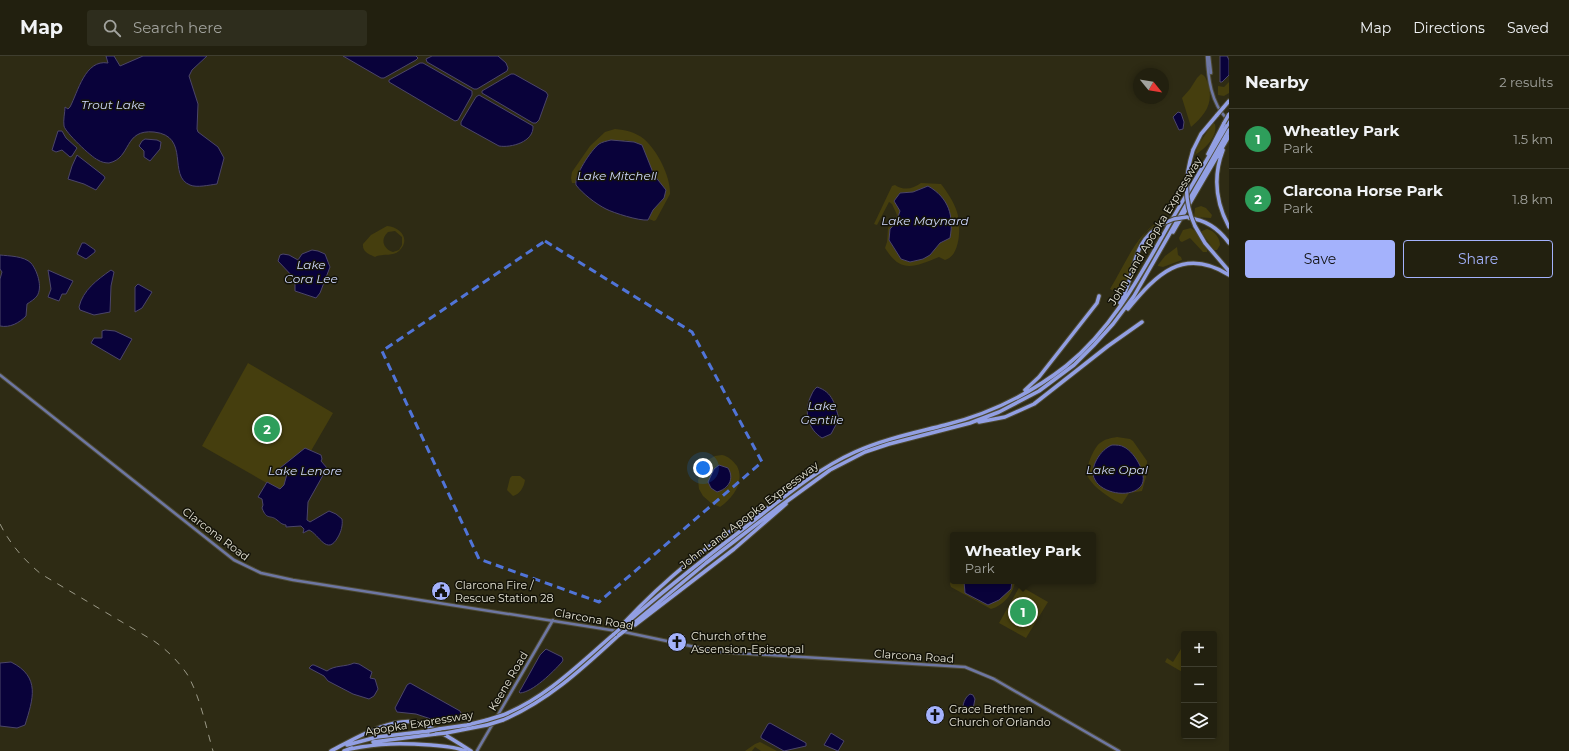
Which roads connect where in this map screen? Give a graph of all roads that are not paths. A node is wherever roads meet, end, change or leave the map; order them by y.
1 (1208, 56) edge
2 (1229, 101) edge
3 (1229, 114) edge
4 (1228, 124) edge
5 (1229, 137) edge
6 (1229, 228) edge
7 (1229, 243) edge
8 (1159, 252) junction
9 (1229, 271) edge
10 (1229, 275) edge
11 (1099, 296) dead end
12 (1142, 322) dead end
13 (1113, 324) junction
14 (1105, 327) junction
15 (0, 375) edge
16 (1006, 403) junction
17 (970, 423) junction
18 (828, 468) junction
19 (823, 472) junction
20 (792, 497) junction
21 (783, 498) junction
22 (553, 620) junction
23 (622, 626) junction
24 (630, 627) junction
25 (350, 749) junction
26 (331, 751) edge
27 (344, 751) edge
28 (465, 751) edge
29 (471, 751) edge
30 (477, 751) edge
31 (1119, 751) edge

1 - 4 main road
2 - 9 highway, bridge
3 - 4 highway, bridge
4 - 8 highway, John Land Apopka Expressway
4 - 14 highway, John Land Apopka Expressway
5 - 6 highway
5 - 8 highway
7 - 14 highway, bridge
8 - 13 highway, John Land Apopka Expressway
10 - 13 highway
11 - 16 highway
12 - 17 highway
13 - 17 highway, John Land Apopka Expressway
14 - 16 highway, John Land Apopka Expressway
15 - 22 main road, Clarcona Road
16 - 18 highway, John Land Apopka Expressway
17 - 18 highway, John Land Apopka Expressway
18 - 19 highway, John Land Apopka Expressway
19 - 20 highway, John Land Apopka Expressway
19 - 21 highway, John Land Apopka Expressway
20 - 24 highway, John Land Apopka Expressway
20 - 24 highway
21 - 23 highway, John Land Apopka Expressway
21 - 23 highway
22 - 30 main road, Keene Road
22 - 31 main road, Clarcona Road
23 - 26 highway, Apopka Expressway, bridge
24 - 25 highway, Apopka Expressway, bridge
25 - 27 highway, Apopka Expressway
25 - 28 highway
26 - 29 highway

